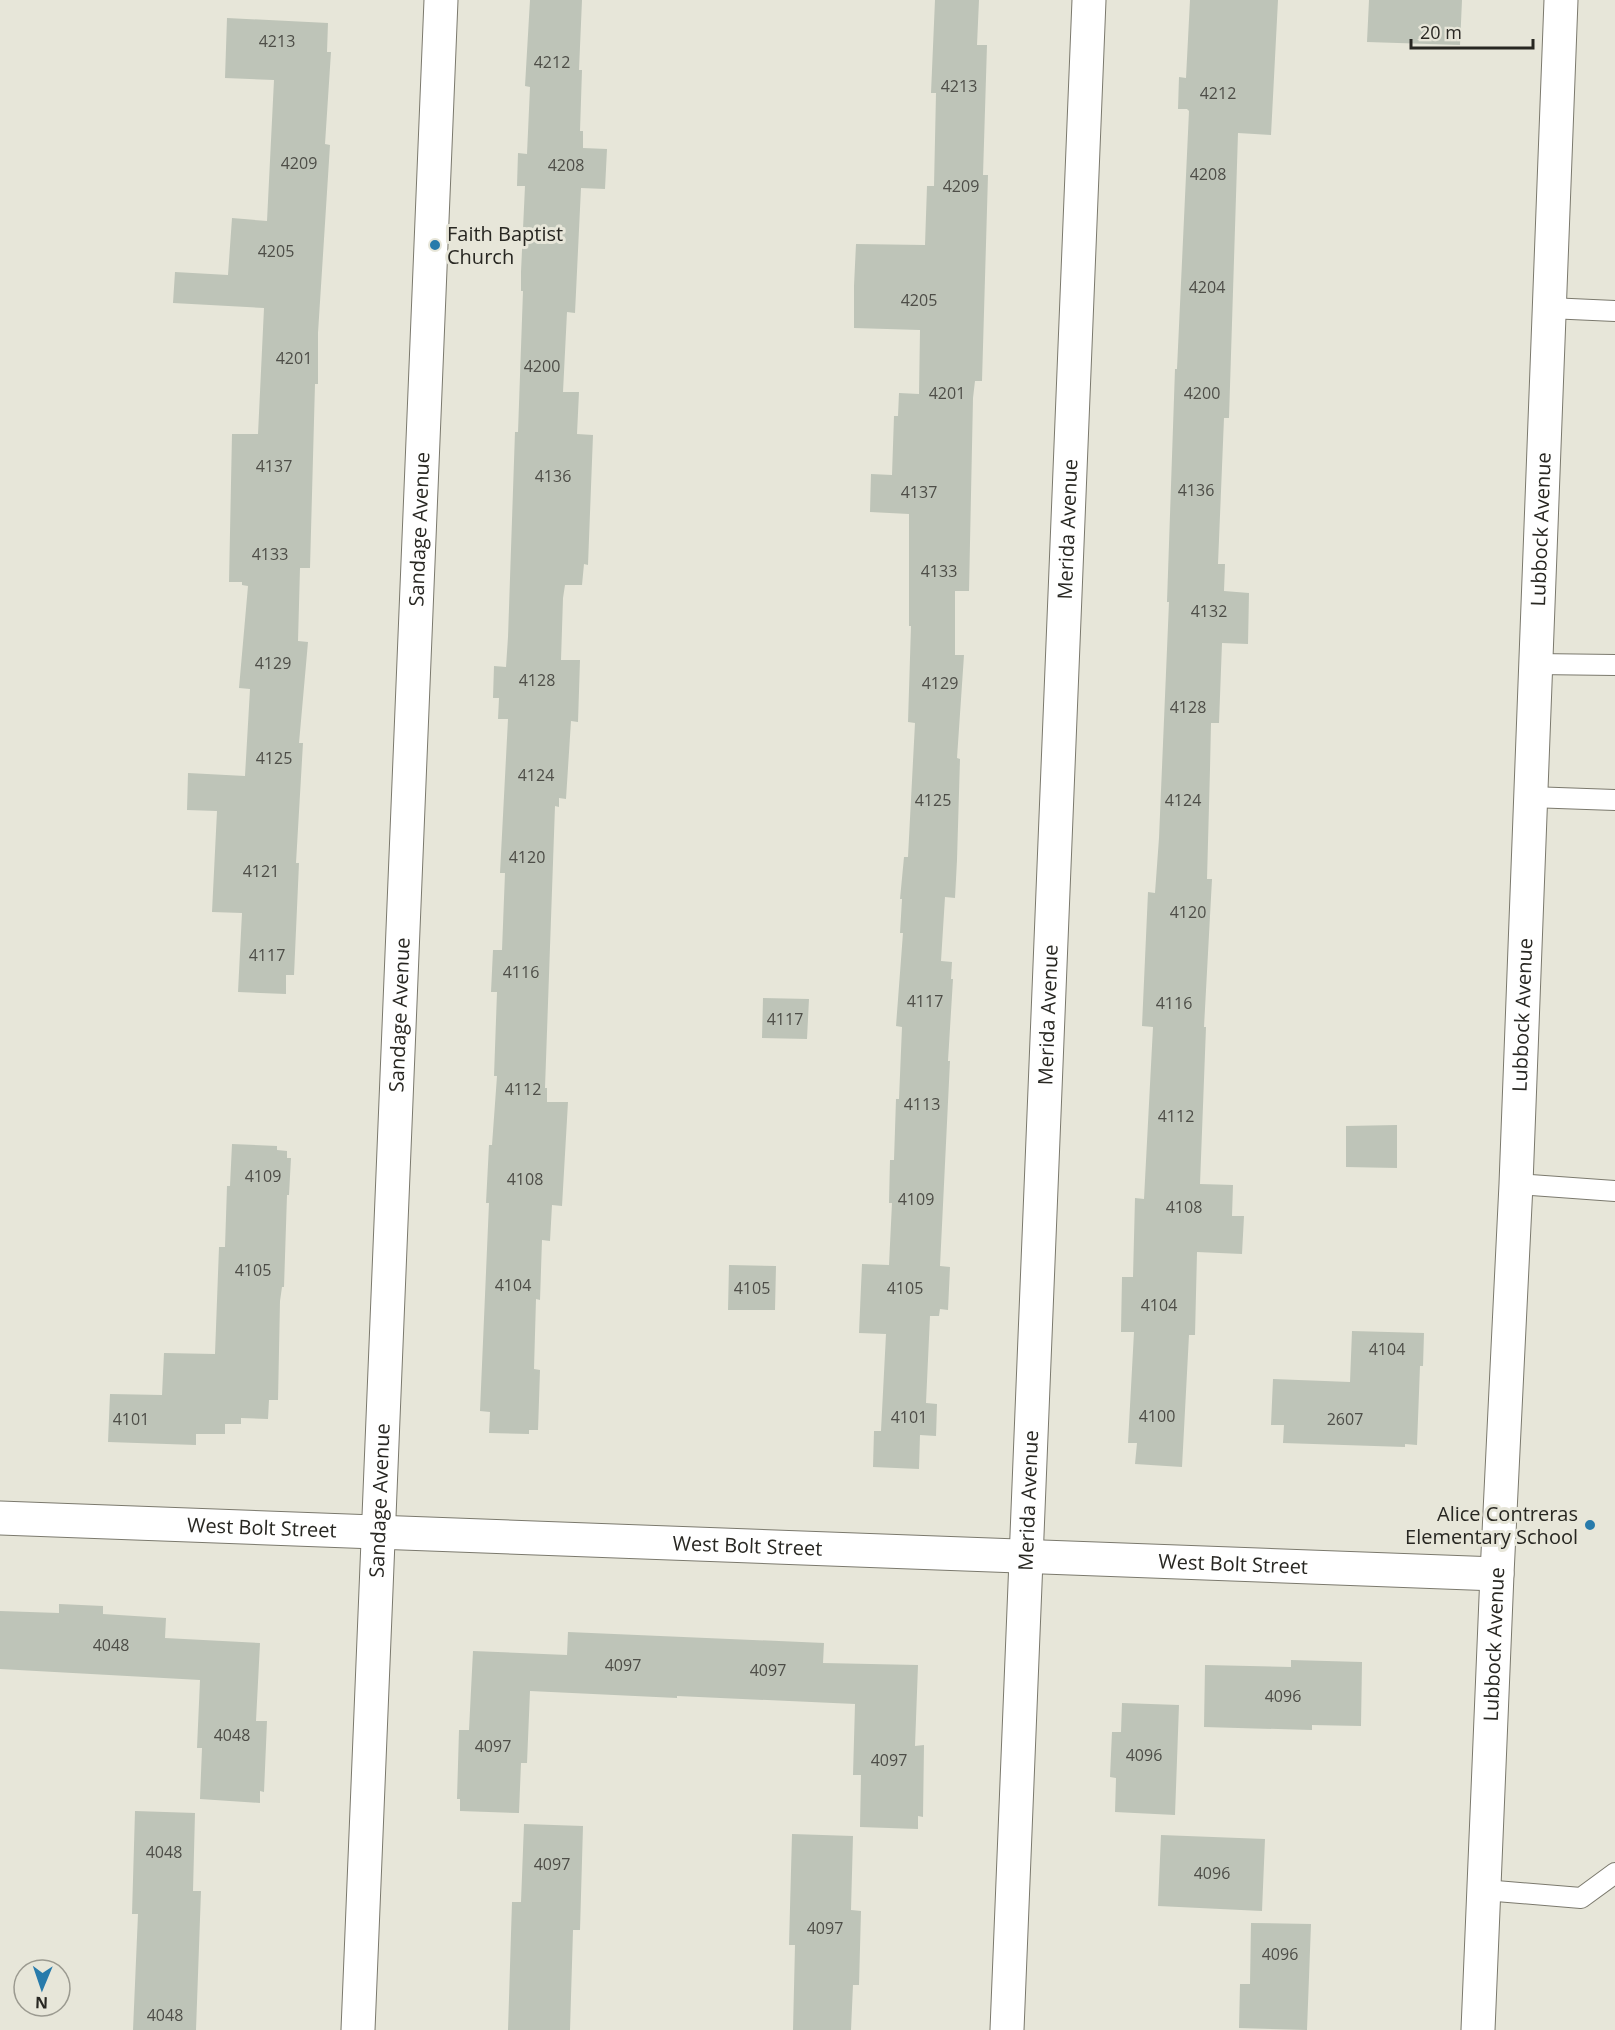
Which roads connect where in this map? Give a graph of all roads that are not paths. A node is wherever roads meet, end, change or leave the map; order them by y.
1 (441, 0) edge
2 (1089, 0) edge
3 (1561, 0) edge
4 (1549, 308) junction
5 (1615, 311) edge
6 (1536, 664) junction
7 (1615, 665) edge
8 (1530, 797) junction
9 (1615, 800) edge
10 (1516, 1184) junction
11 (1615, 1191) edge
12 (0, 1518) edge
13 (378, 1532) junction
14 (1025, 1556) junction
15 (1497, 1574) junction
16 (1615, 1873) edge
17 (1484, 1890) junction
18 (358, 2030) edge
19 (1006, 2030) edge
20 (1478, 2030) edge

1 - 13 street, Sandage Avenue
2 - 14 street, Merida Avenue
3 - 4 street, Lubbock Avenue
4 - 5 lane
4 - 6 street, Lubbock Avenue
6 - 7 lane
6 - 8 street, Lubbock Avenue
8 - 9 lane
8 - 10 street, Lubbock Avenue
10 - 11 lane
10 - 15 street, Lubbock Avenue
12 - 13 street, West Bolt Street
13 - 14 street, West Bolt Street
13 - 18 street, Sandage Avenue
14 - 15 street, West Bolt Street
14 - 19 street, Merida Avenue
15 - 17 street, Lubbock Avenue
16 - 17 lane
17 - 20 street, Lubbock Avenue

